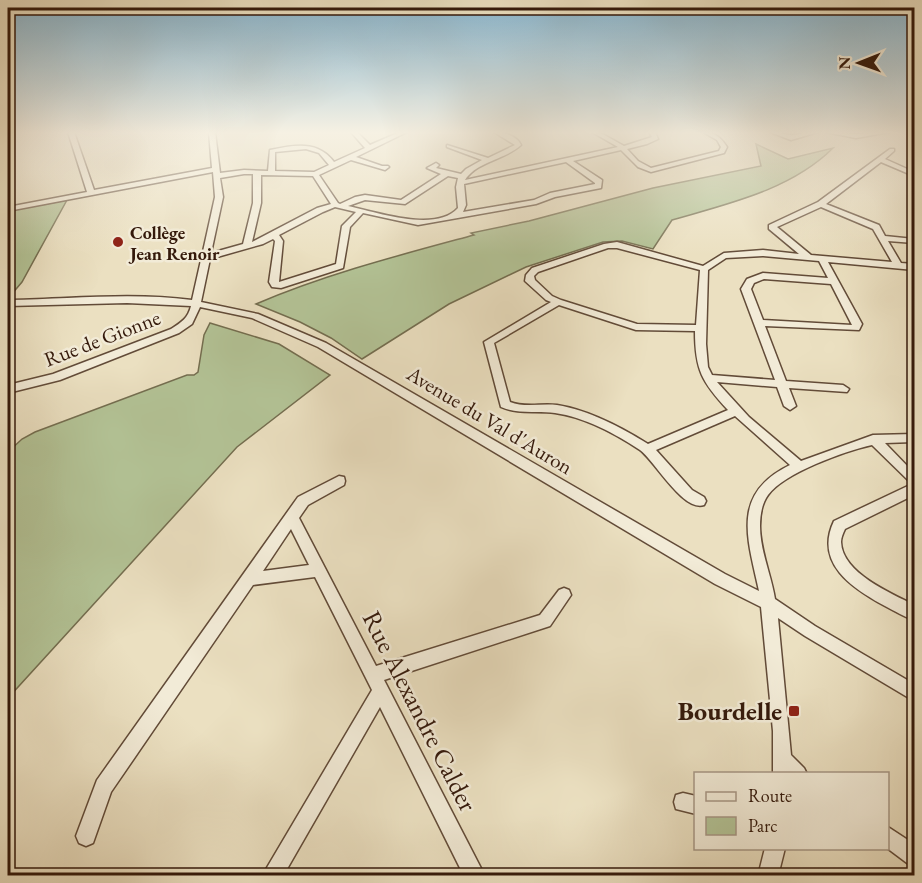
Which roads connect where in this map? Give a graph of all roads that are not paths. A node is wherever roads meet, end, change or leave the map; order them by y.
1 (85, 173) edge
2 (216, 173) edge
3 (217, 173) edge
4 (257, 173) edge
5 (280, 173) edge
6 (468, 173) edge
7 (497, 173) edge
8 (585, 173) edge
9 (861, 173) edge
10 (315, 174) joint
11 (447, 174) joint
12 (461, 180) junction
13 (91, 193) junction
14 (821, 204) junction
15 (338, 205) junction
16 (8, 209) edge
17 (361, 211) junction
18 (456, 215) junction
19 (274, 235) junction
20 (882, 238) junction
21 (915, 241) edge
22 (247, 246) junction
23 (808, 257) junction
24 (204, 258) junction
25 (822, 259) junction
26 (898, 266) junction
27 (915, 267) edge
28 (704, 269) junction
29 (833, 281) junction
30 (558, 302) junction
31 (8, 303) edge
32 (196, 304) junction
33 (758, 323) junction
34 (702, 327) junction
35 (709, 378) junction
36 (781, 385) junction
37 (843, 389) dead end
38 (8, 390) edge
39 (790, 406) dead end
40 (737, 411) junction
41 (873, 438) junction
42 (915, 438) edge
43 (646, 449) junction
44 (800, 467) junction
45 (915, 480) edge
46 (339, 481) dead end
47 (915, 489) edge
48 (699, 501) dead end
49 (292, 517) junction
50 (320, 570) junction
51 (249, 579) junction
52 (564, 595) dead end
53 (769, 603) junction
54 (915, 613) edge
55 (377, 682) junction
56 (915, 693) edge
57 (783, 767) edge
58 (86, 836) dead end
59 (889, 838) edge
60 (775, 850) edge
61 (915, 856) edge
62 (272, 876) edge
63 (475, 876) edge
64 (768, 876) edge

1 - 13 street
2 - 13 street
3 - 24 street
4 - 22 street
5 - 10 street
6 - 12 street
7 - 12 street
8 - 18 street
9 - 14 street
10 - 15 street
11 - 12 street
11 - 15 street
12 - 18 street
13 - 16 street
14 - 20 street
14 - 23 street
15 - 17 street
15 - 19 street
17 - 18 street
17 - 19 street
19 - 22 street
20 - 21 street
20 - 26 street
22 - 24 street
23 - 25 street
23 - 28 street
24 - 32 street
25 - 26 street
25 - 29 street
26 - 27 street
28 - 30 street
28 - 34 street
29 - 33 street
29 - 33 street
30 - 34 street
30 - 43 street
31 - 32 street, Avenue du Val d'Auron
32 - 38 street, Rue de Gionne
32 - 53 street, Avenue du Val d'Auron
33 - 36 street
34 - 35 street
35 - 36 street
35 - 40 street
36 - 37 street
36 - 39 street
40 - 43 street
40 - 44 street
41 - 42 street
41 - 44 street
41 - 45 street
43 - 48 street
44 - 53 street
46 - 49 street
47 - 54 street
49 - 50 street, Rue Alexandre Calder
49 - 51 street
50 - 51 street
50 - 55 street, Rue Alexandre Calder
51 - 58 street
52 - 55 street
53 - 56 street, Avenue du Val d'Auron
53 - 57 street
55 - 62 street
55 - 63 street, Rue Alexandre Calder
59 - 61 street
60 - 64 street

